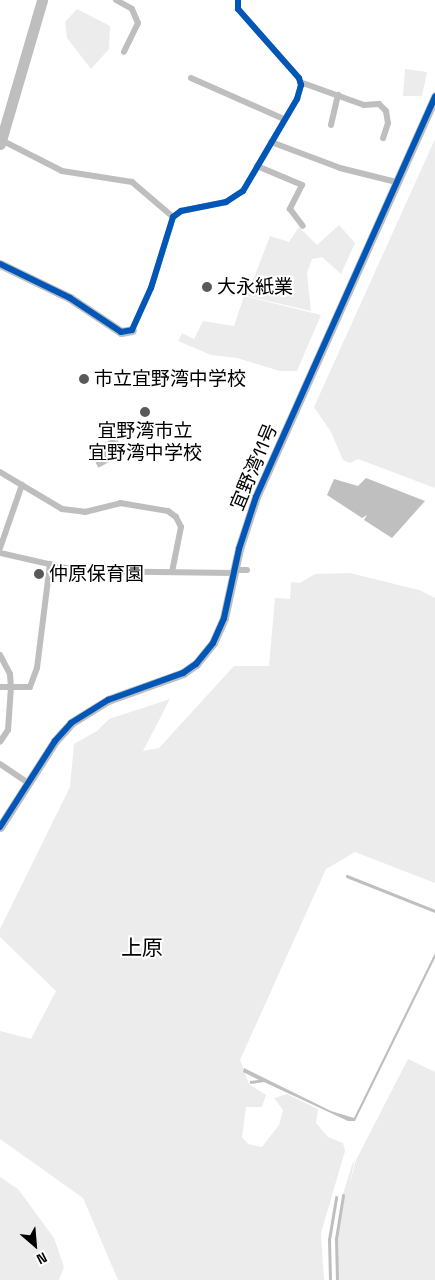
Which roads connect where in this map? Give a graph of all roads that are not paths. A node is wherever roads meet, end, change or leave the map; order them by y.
1 (42, 0) edge
2 (116, 0) edge
3 (238, 0) edge
4 (124, 52) dead end
5 (191, 78) dead end
6 (300, 82) junction
7 (338, 95) junction
8 (435, 96) edge
9 (284, 119) junction
10 (3, 125) edge
11 (331, 125) dead end
12 (383, 138) dead end
13 (1, 142) edge
14 (272, 142) junction
15 (258, 166) junction
16 (396, 182) junction
17 (173, 217) junction
18 (303, 226) dead end
19 (0, 264) edge
20 (132, 330) joint
21 (0, 472) edge
22 (22, 485) junction
23 (0, 548) edge
24 (0, 553) edge
25 (50, 564) junction
26 (247, 570) dead end
27 (234, 571) junction
28 (172, 572) junction
29 (0, 655) edge
30 (0, 687) edge
31 (11, 687) junction
32 (0, 742) edge
33 (0, 764) edge
34 (28, 783) junction
35 (0, 827) edge

1 - 10 highway
2 - 4 street
3 - 6 street
5 - 9 street
6 - 7 street
6 - 9 street
7 - 11 street
7 - 12 street
8 - 16 street, 宜野湾11号
9 - 14 street
10 - 13 highway
13 - 17 street
14 - 15 street
14 - 16 street
15 - 17 street
15 - 18 street
16 - 27 street, 宜野湾11号
17 - 20 street
19 - 20 street
21 - 22 street
22 - 23 street
22 - 28 street
24 - 25 street
25 - 28 street
25 - 31 street
26 - 27 street
27 - 28 street
27 - 34 street, 宜野湾11号
29 - 31 street
30 - 31 street
31 - 32 street
33 - 34 street
34 - 35 street, 宜野湾11号

